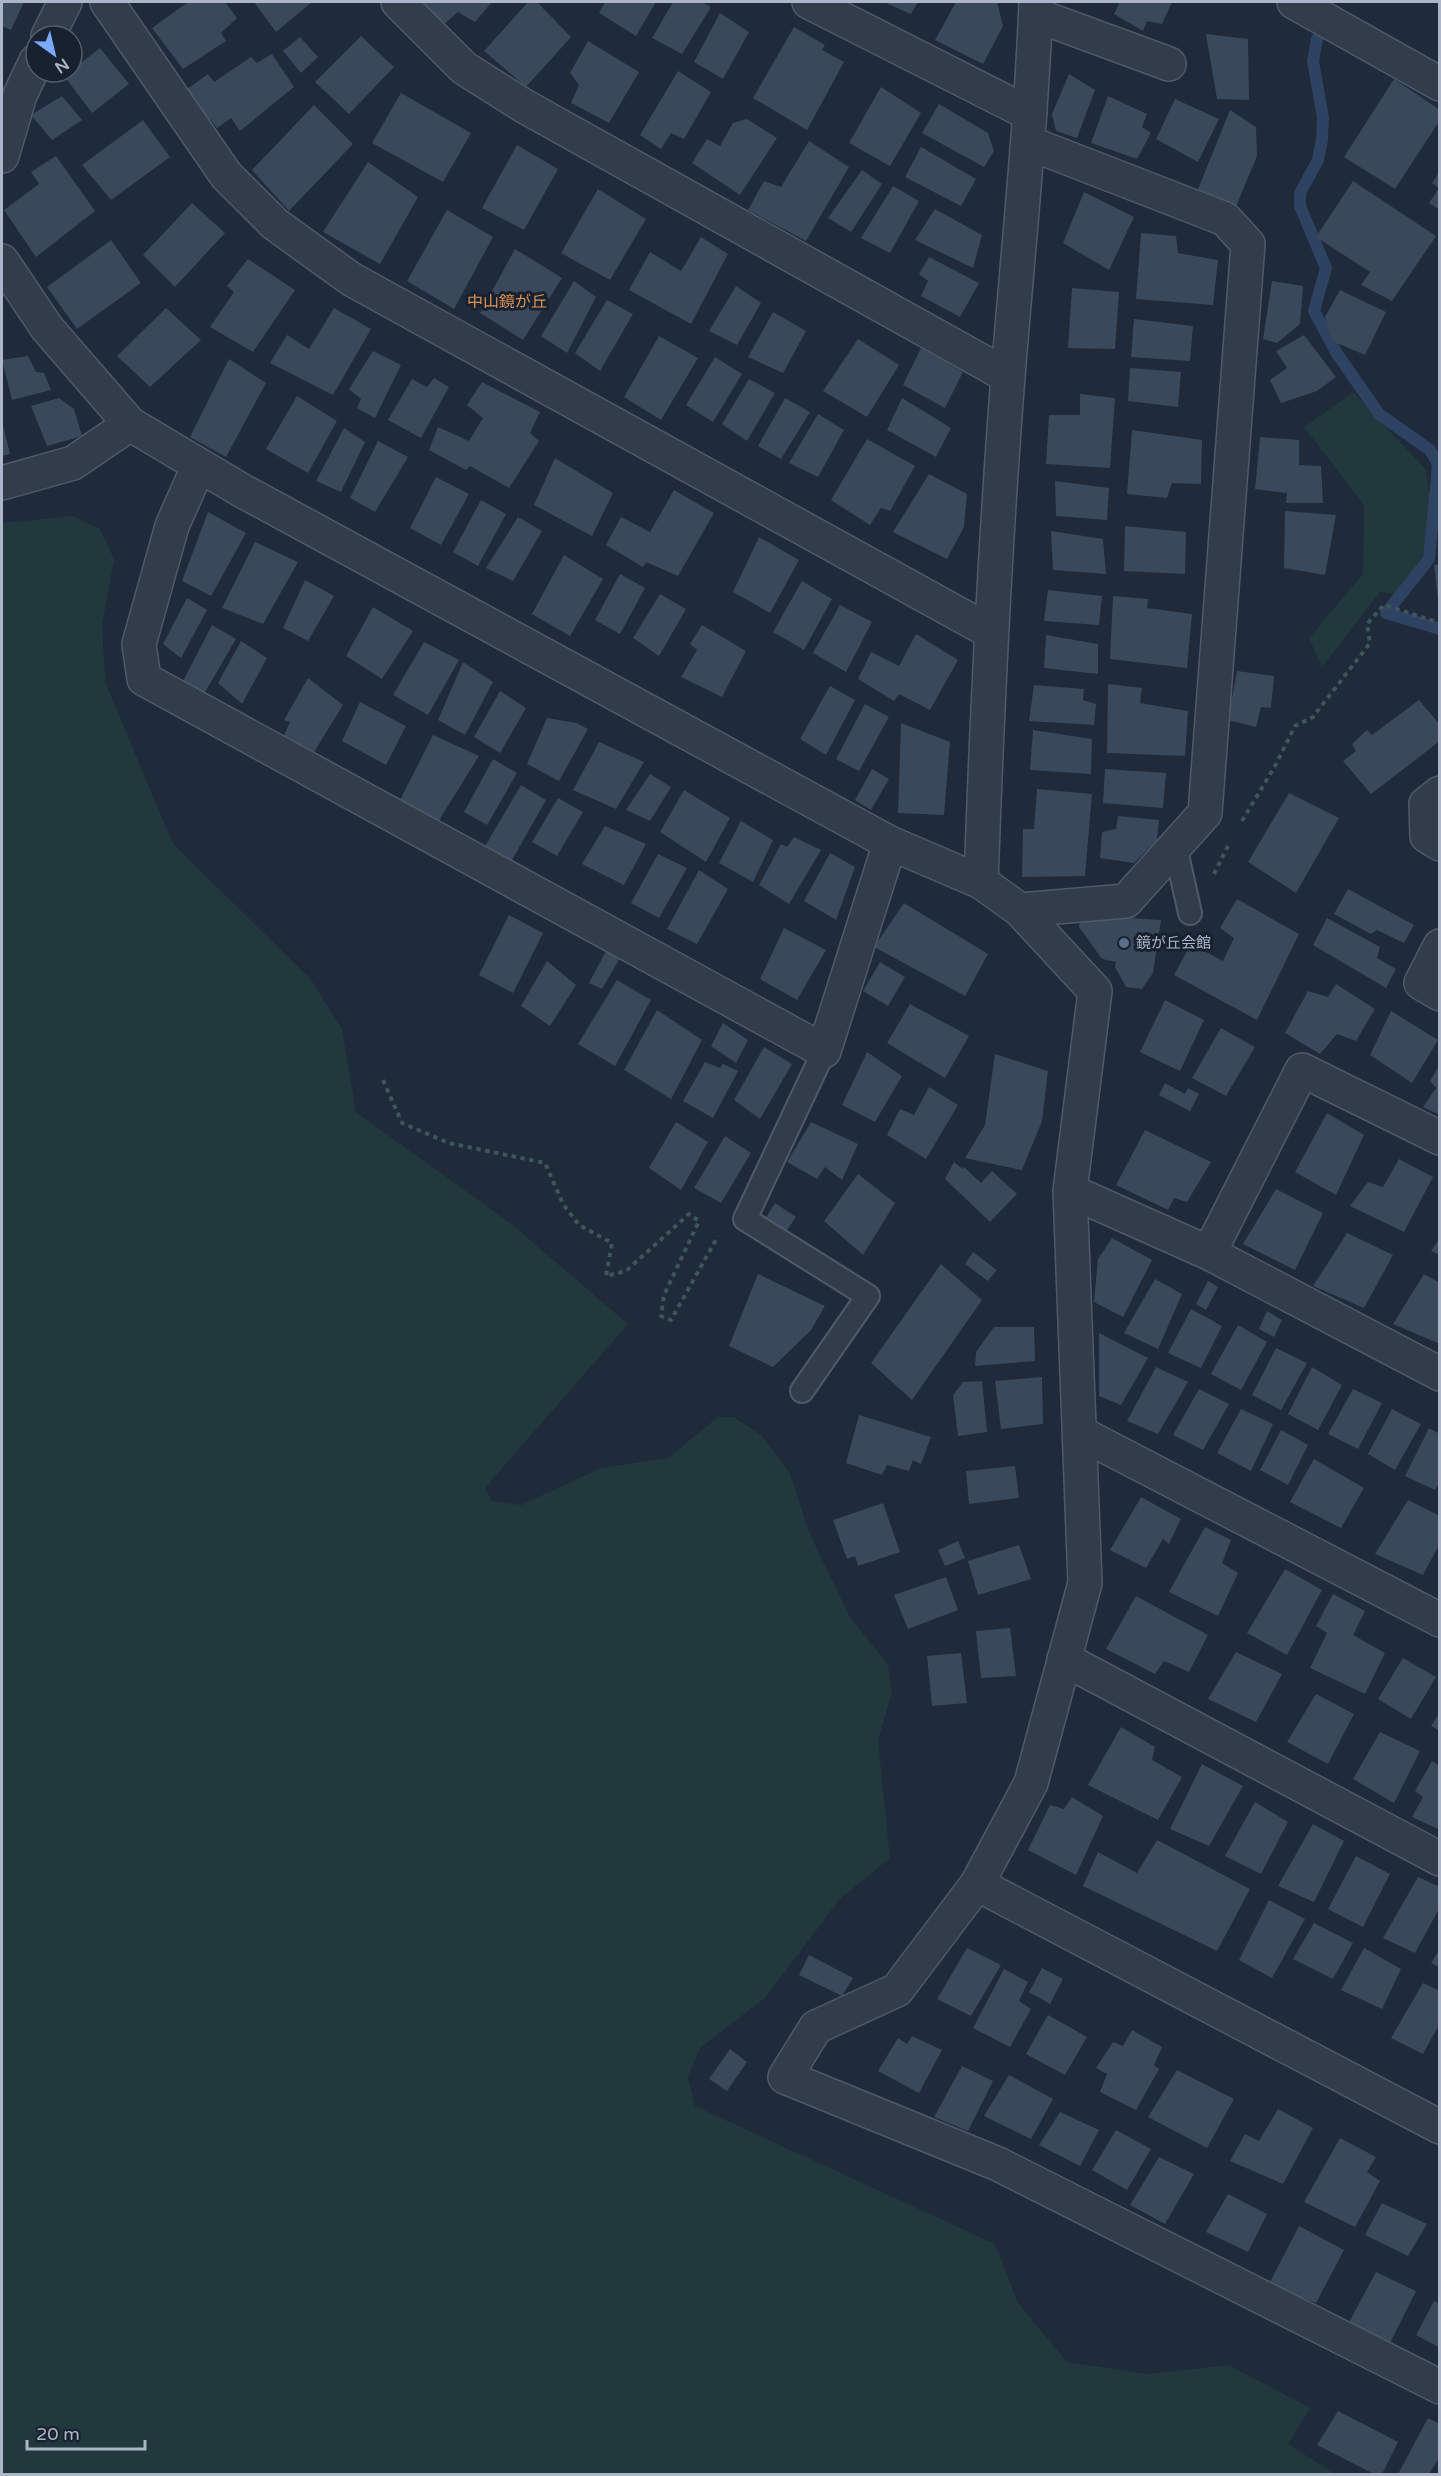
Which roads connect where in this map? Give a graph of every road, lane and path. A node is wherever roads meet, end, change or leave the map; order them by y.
1 (65, 2) edge
2 (107, 2) edge
3 (398, 2) edge
4 (809, 2) edge
5 (1294, 2) edge
6 (1036, 8) edge
7 (54, 24) edge
8 (1169, 64) dead end
9 (25, 84) edge
10 (1440, 84) edge
11 (1030, 129) junction
12 (2, 153) edge
13 (2, 261) edge
14 (1008, 376) junction
15 (130, 424) junction
16 (199, 465) junction
17 (2, 483) edge
18 (1440, 623) edge
19 (991, 632) junction
20 (1440, 793) edge
21 (1241, 823) dead end
22 (890, 843) junction
23 (1230, 843) dead end
24 (1440, 844) edge
25 (1175, 846) junction
26 (981, 882) junction
27 (1020, 910) junction
28 (1190, 913) joint
29 (1440, 946) edge
30 (1440, 994) edge
31 (825, 1051) junction
32 (383, 1080) dead end
33 (1440, 1138) edge
34 (1070, 1191) junction
35 (745, 1219) junction
36 (1209, 1253) junction
37 (1440, 1374) edge
38 (802, 1391) dead end
39 (1080, 1433) junction
40 (1440, 1620) edge
41 (1064, 1659) junction
42 (1440, 1859) edge
43 (978, 1884) junction
44 (1440, 2127) edge
45 (1440, 2387) edge

1 - 7 street
2 - 19 street
3 - 14 street
4 - 11 street
5 - 10 street
6 - 8 street
6 - 11 street
9 - 12 street
11 - 14 street
11 - 25 street
13 - 15 street
14 - 19 street
15 - 16 street
15 - 17 street
16 - 22 street
16 - 31 street
18 - 21 path
19 - 26 street
20 - 24 street
22 - 26 street
22 - 31 street
23 - 28 path
25 - 27 street
25 - 28 lane
26 - 27 street
27 - 34 street
29 - 30 street
31 - 35 lane
32 - 35 path
33 - 36 street
34 - 36 street
34 - 39 street
35 - 38 lane
36 - 37 street
39 - 40 street
39 - 41 street
41 - 42 street
41 - 43 street
43 - 44 street
43 - 45 street

